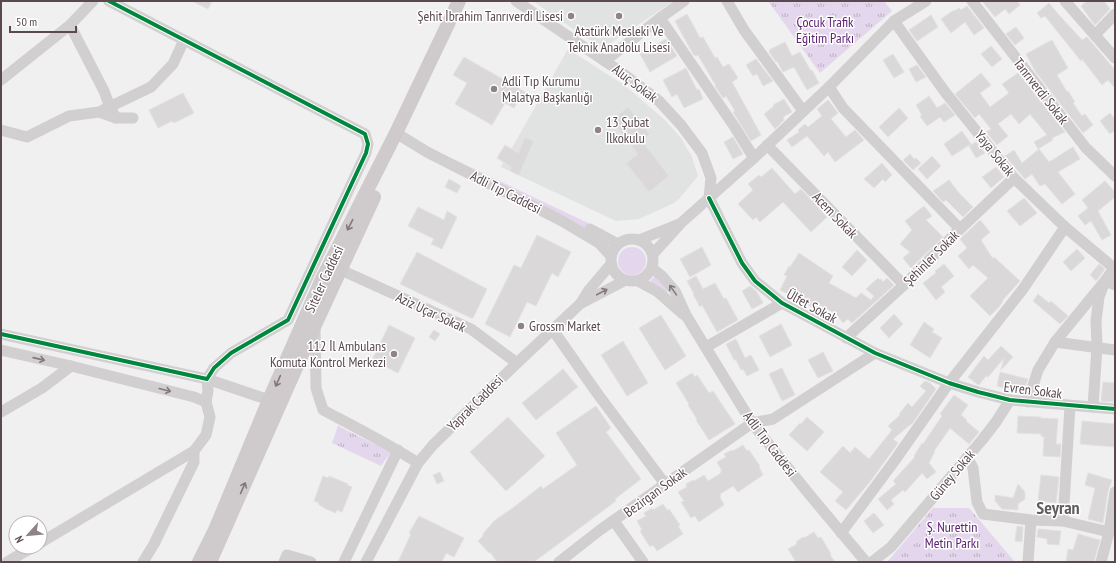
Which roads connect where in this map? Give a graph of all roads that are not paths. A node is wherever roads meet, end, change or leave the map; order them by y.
1 (93, 1) edge
2 (109, 1) edge
3 (460, 1) edge
4 (466, 1) edge
5 (516, 1) edge
6 (684, 1) edge
7 (727, 1) edge
8 (926, 1) edge
9 (972, 1) edge
10 (1065, 1) edge
11 (1115, 14) edge
12 (660, 18) junction
13 (894, 21) junction
14 (70, 25) junction
15 (1095, 35) junction
16 (184, 40) junction
17 (1115, 58) edge
18 (605, 61) junction
19 (1, 80) edge
20 (829, 87) junction
21 (110, 106) junction
22 (803, 111) junction
23 (99, 112) junction
24 (116, 118) junction
25 (133, 118) dead end
26 (1, 130) edge
27 (400, 132) junction
28 (767, 145) junction
29 (754, 158) junction
30 (1114, 174) edge
31 (1014, 178) junction
32 (709, 198) junction
33 (681, 223) junction
34 (1065, 227) junction
35 (960, 229) junction
36 (638, 240) junction
37 (618, 244) junction
38 (652, 254) junction
39 (611, 260) junction
40 (1114, 267) edge
41 (652, 268) junction
42 (341, 270) junction
43 (624, 281) junction
44 (638, 281) junction
45 (1110, 283) edge
46 (904, 285) junction
47 (782, 303) junction
48 (580, 304) junction
49 (687, 317) junction
50 (315, 325) junction
51 (553, 330) junction
52 (1, 334) edge
53 (846, 338) junction
54 (1055, 342) junction
55 (706, 347) junction
56 (1097, 347) junction
57 (1, 350) edge
58 (1115, 350) edge
59 (875, 353) junction
60 (516, 363) junction
61 (71, 366) junction
62 (207, 379) junction
63 (949, 383) junction
64 (269, 400) junction
65 (1010, 400) junction
66 (206, 402) junction
67 (1028, 402) junction
68 (1070, 406) junction
69 (1093, 407) junction
70 (1115, 409) edge
71 (1, 412) edge
72 (752, 423) junction
73 (398, 450) junction
74 (194, 451) junction
75 (967, 457) junction
76 (418, 462) junction
77 (665, 484) junction
78 (1115, 492) edge
79 (1031, 520) junction
80 (614, 521) junction
81 (1063, 521) junction
82 (1109, 532) junction
83 (841, 533) junction
84 (48, 538) edge
85 (1115, 554) edge
86 (19, 555) edge
87 (1102, 557) edge
88 (7, 562) edge
89 (143, 562) edge
90 (199, 562) edge
91 (210, 562) edge
92 (284, 562) edge
93 (312, 562) edge
94 (344, 562) edge
95 (366, 562) edge
96 (559, 562) edge
97 (643, 562) edge
98 (866, 562) edge
99 (872, 562) edge
100 (1028, 562) edge

1 - 14 street
2 - 16 street
3 - 27 main road, Siteler Caddesi
4 - 27 main road, Siteler Caddesi
5 - 18 street, Aluç Sokak
6 - 12 street
7 - 22 street
8 - 13 street
9 - 30 street, Tanrıverdi Sokak
10 - 15 street
11 - 15 street
12 - 18 street
12 - 29 street
13 - 20 street
13 - 31 street, Yaya Sokak
14 - 19 street
14 - 21 street
15 - 17 street
16 - 21 street
16 - 62 street
18 - 32 street, Aluç Sokak
20 - 22 street
20 - 35 street
21 - 23 street
21 - 24 street
22 - 28 street
23 - 24 street
23 - 26 street
24 - 25 street
27 - 37 street, Adli Tıp Caddesi
27 - 39 street, Adli Tıp Caddesi
27 - 42 main road, Siteler Caddesi
27 -> 64 main road, Siteler Caddesi
28 - 29 street
28 - 46 street, Acem Sokak
29 - 32 street
31 - 34 street, Yaya Sokak
31 - 35 street, Şehinler Sokak
32 - 33 street
32 - 47 street, Ülfet Sokak
33 - 36 street
33 - 38 street
34 - 40 street, Yaya Sokak
34 - 63 street
35 - 46 street, Şehinler Sokak
36 - 37 street
36 - 38 street
37 - 39 street
38 - 41 street
39 - 43 street, Adli Tıp Caddesi
39 - 48 street
40 - 45 street
41 - 44 street
49 -> 41 street, Adli Tıp Caddesi
42 - 50 main road, Siteler Caddesi
42 - 60 street, Aziz Uçar Sokak
43 - 44 street, Adli Tıp Caddesi
48 -> 43 street, Yaprak Caddesi
44 - 49 street, Adli Tıp Caddesi
45 - 54 street
45 - 56 street
46 - 53 street, Şehinler Sokak
47 - 53 street, Ülfet Sokak
47 - 55 street
48 - 51 street, Yaprak Caddesi
49 - 55 street, Adli Tıp Caddesi
50 - 73 street
91 -> 50 main road, Siteler Caddesi
51 - 60 street, Yaprak Caddesi
51 - 77 street
52 - 62 street
53 - 59 street, Ülfet Sokak
54 - 56 street
54 - 67 street
55 - 72 street, Adli Tıp Caddesi
56 - 58 street
56 - 69 street
57 -> 61 street
59 - 63 street, Ülfet Sokak
59 - 72 street
60 - 76 street, Yaprak Caddesi
61 -> 66 street
61 - 71 street
62 - 64 street
62 - 66 street
63 - 65 street, Evren Sokak
63 - 83 street
64 - 90 main road, Siteler Caddesi
65 - 67 street, Evren Sokak
65 - 75 street, Güney Sokak
66 - 74 street
67 - 68 street, Evren Sokak
68 - 69 street, Evren Sokak
68 - 81 street
69 - 70 street, Evren Sokak
72 - 77 street, Bezirgan Sokak
72 - 83 street, Adli Tıp Caddesi
73 - 76 street
73 - 94 street
74 - 84 street
74 - 89 street
75 - 79 street
75 - 99 street, Güney Sokak
76 - 95 street, Yaprak Caddesi
77 - 80 street, Bezirgan Sokak
78 - 82 street
79 - 81 street
79 - 100 street
80 - 96 street, Bezirgan Sokak
80 - 97 street
81 - 82 street
82 - 87 street
83 - 98 street, Adli Tıp Caddesi
85 - 87 street
86 - 88 street
92 - 93 street

